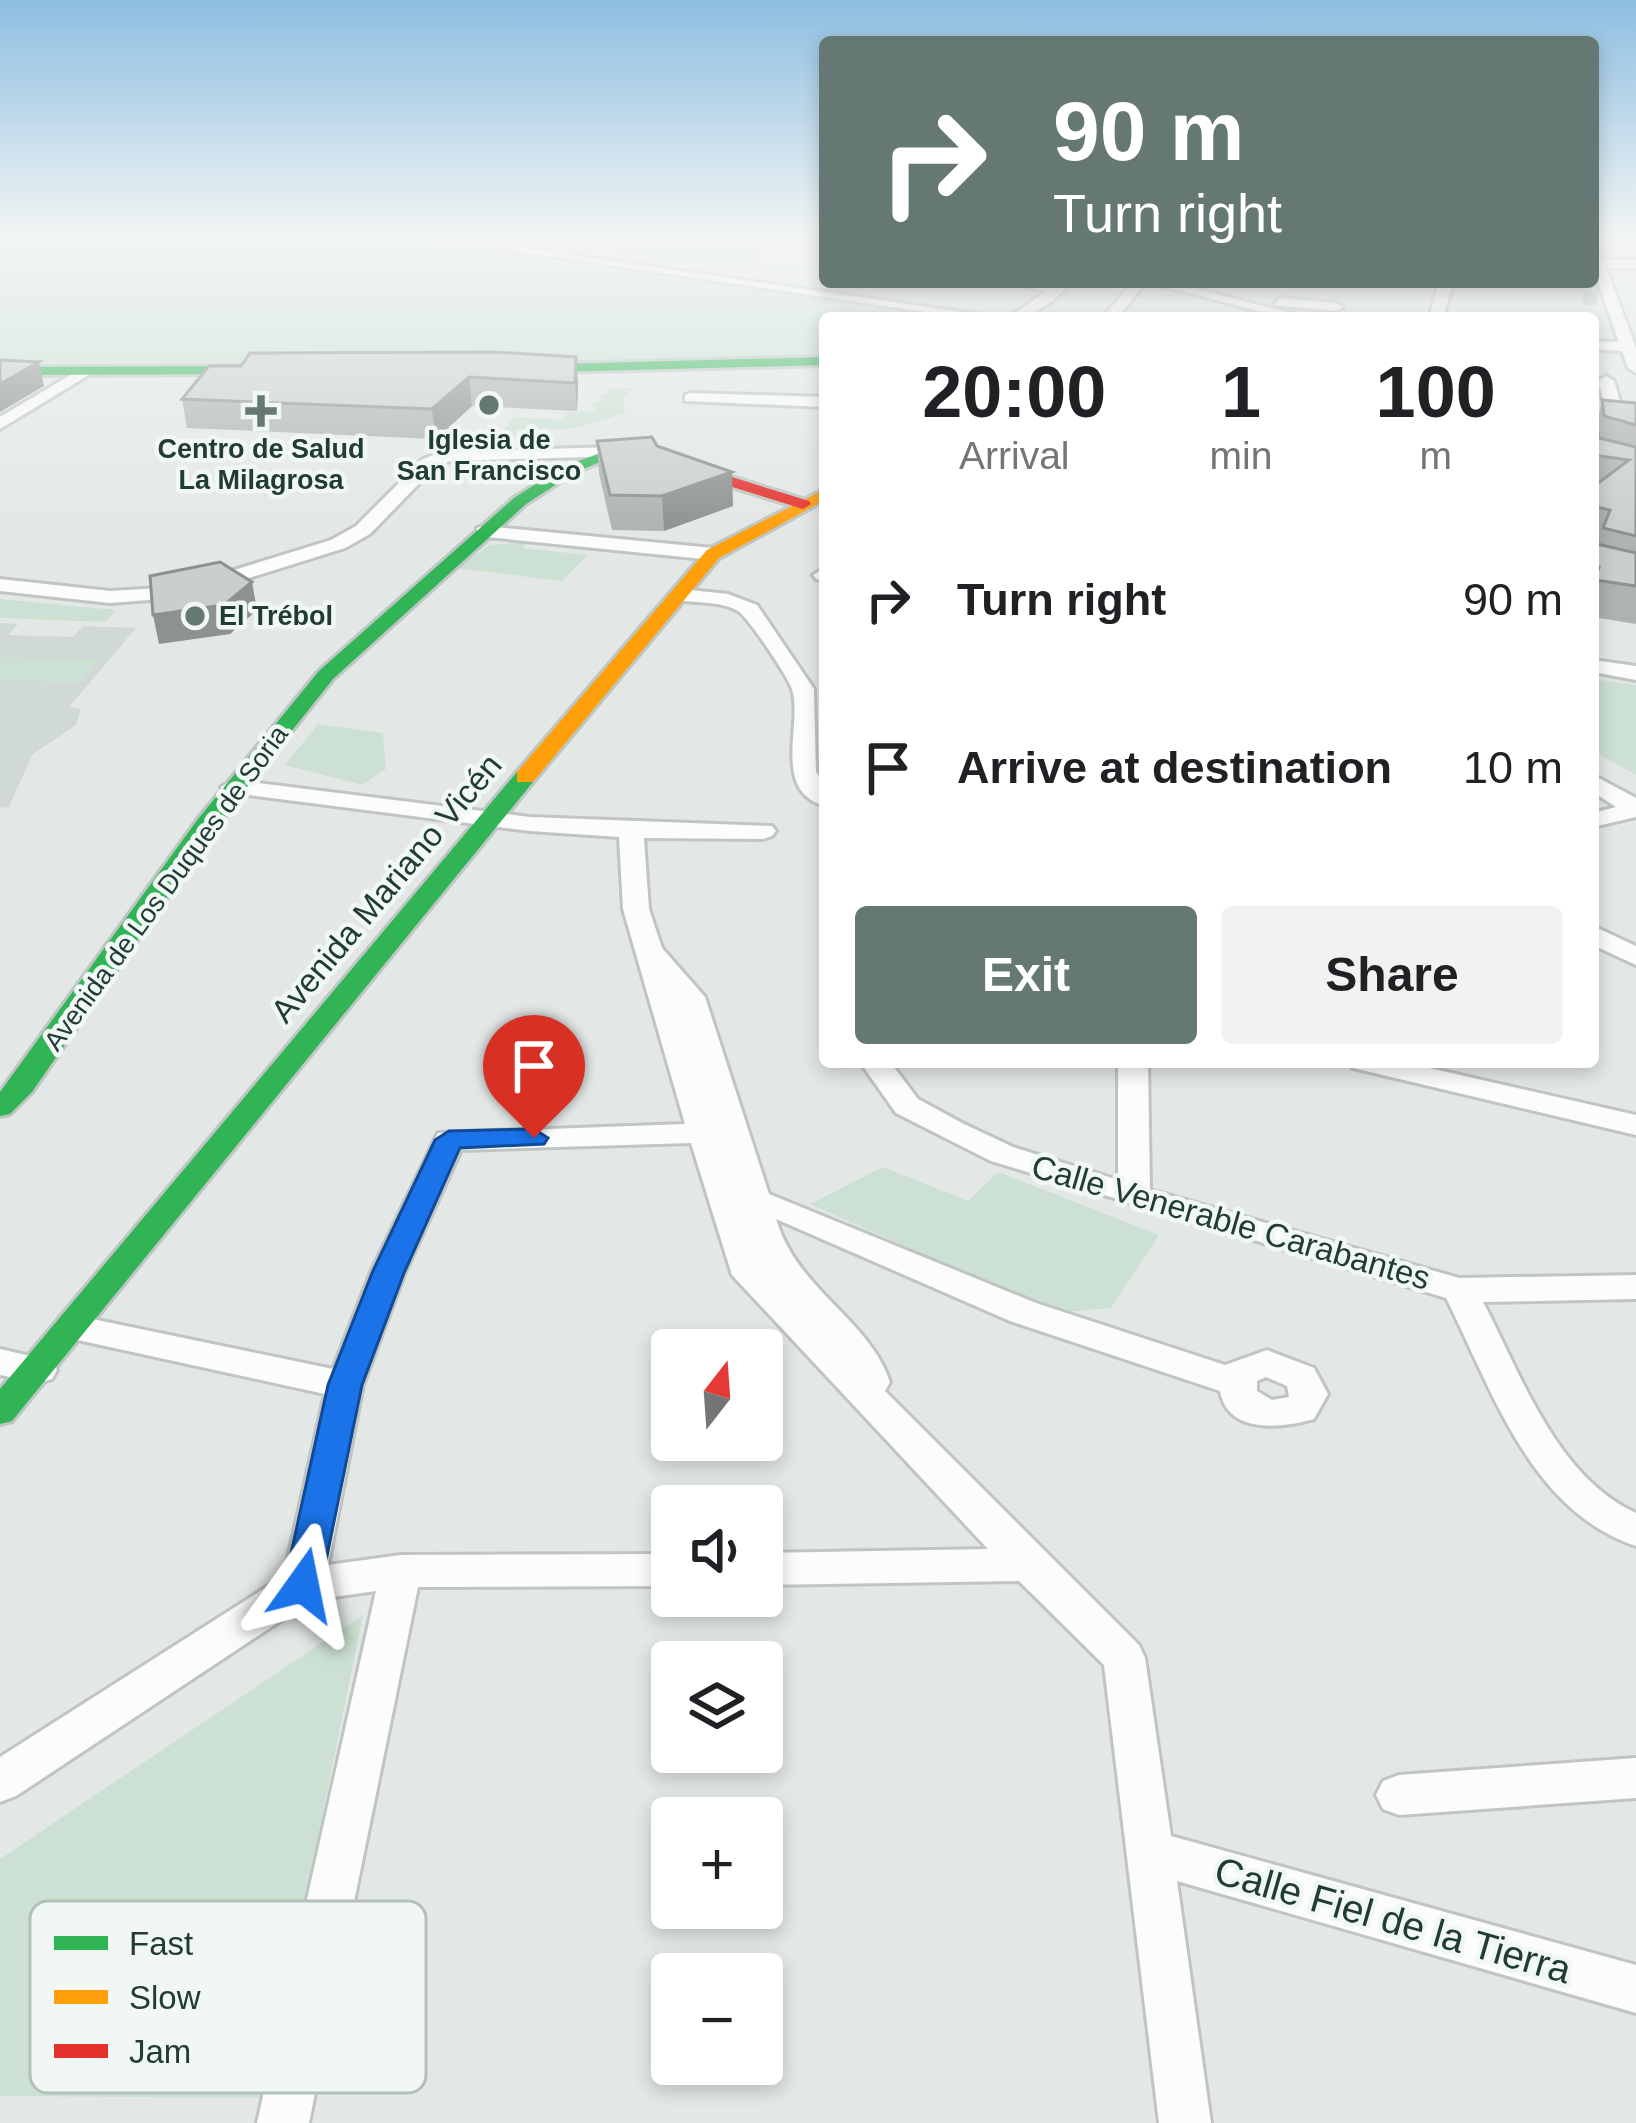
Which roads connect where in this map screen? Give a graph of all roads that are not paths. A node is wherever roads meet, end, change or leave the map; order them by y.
1 (1623, 337) edge
2 (1599, 345) edge
3 (1627, 347) junction
4 (819, 361) edge
5 (1636, 368) edge
6 (89, 370) junction
7 (283, 370) edge
8 (488, 370) edge
9 (0, 371) edge
10 (1599, 381) edge
11 (1636, 383) edge
12 (691, 398) dead end
13 (819, 402) edge
14 (0, 424) edge
15 (1627, 424) edge
16 (616, 452) junction
17 (814, 499) edge
18 (484, 532) junction
19 (713, 554) junction
20 (0, 585) edge
21 (680, 595) junction
22 (1599, 667) edge
23 (1636, 673) edge
24 (1599, 786) edge
25 (233, 788) junction
26 (819, 792) edge
27 (1636, 810) edge
28 (492, 818) junction
29 (1599, 819) edge
30 (631, 830) junction
31 (764, 831) dead end
32 (1599, 937) edge
33 (1636, 957) edge
34 (878, 1068) edge
35 (1133, 1068) edge
36 (1390, 1068) edge
37 (0, 1108) edge
38 (715, 1120) junction
39 (1636, 1125) edge
40 (1134, 1196) junction
41 (755, 1201) junction
42 (1636, 1287) edge
43 (1459, 1290) junction
44 (73, 1327) junction
45 (0, 1362) edge
46 (39, 1370) junction
47 (1235, 1382) dead end
48 (345, 1385) junction
49 (881, 1411) junction
50 (0, 1412) edge
51 (0, 1440) edge
52 (1636, 1530) edge
53 (1028, 1565) junction
54 (783, 1569) edge
55 (651, 1570) edge
56 (401, 1571) junction
57 (303, 1585) junction
58 (1636, 1778) edge
59 (0, 1782) edge
60 (1399, 1795) dead end
61 (1150, 1852) junction
62 (330, 1901) edge
63 (1636, 1989) edge
64 (289, 2093) edge
65 (283, 2123) edge
66 (1184, 2123) edge

1 - 3 street
2 - 3 street
3 - 5 street
4 - 8 street
6 - 7 street
6 - 9 street
6 - 14 street
10 - 11 street
10 - 15 street
12 - 13 street
16 - 17 street
16 - 18 street, Avenida de Los Duques de Soria
16 - 20 street
17 - 19 street, Avenida Mariano Vicén
18 - 19 street
18 - 25 street, Avenida de Los Duques de Soria
19 - 21 street, Avenida Mariano Vicén
21 - 26 street
21 - 28 street, Avenida Mariano Vicén
22 - 23 street
24 - 27 street
25 - 28 street
25 - 37 street, Avenida de Los Duques de Soria
27 - 29 street
28 - 30 street
28 - 44 street, Avenida Mariano Vicén
30 - 31 street
30 - 38 street
32 - 33 street
34 - 40 street, Calle Venerable Carabantes
35 - 40 street
36 - 39 street
38 - 41 street
38 - 48 street
38 - 49 street
40 - 43 street, Calle Venerable Carabantes
41 - 47 street
41 - 49 street
42 - 43 street
43 - 52 street, Calle Venerable Carabantes
44 - 46 street, Avenida Mariano Vicén
44 - 48 street
45 - 46 street
46 - 50 street, Avenida Mariano Vicén
46 - 51 street, Avenida Mariano Vicén
48 - 57 street
49 - 53 street
53 - 54 street
53 - 61 street
55 - 56 street
56 - 57 street
56 - 62 street
57 - 59 street
58 - 60 street
61 - 63 street, Calle Fiel de la Tierra
61 - 66 street
64 - 65 street

